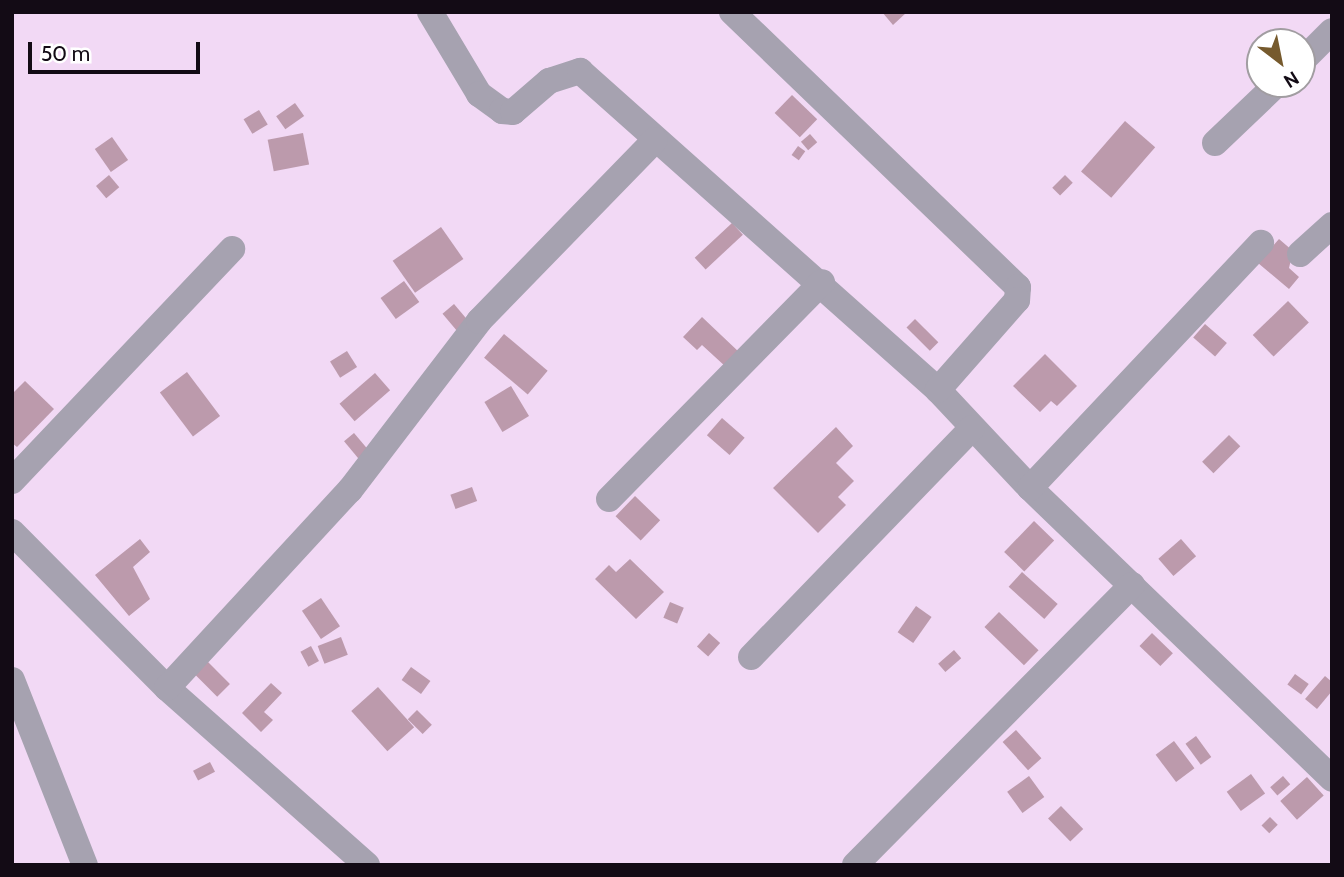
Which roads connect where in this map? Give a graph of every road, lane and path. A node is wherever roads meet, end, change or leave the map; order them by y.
1 (430, 12) edge
2 (732, 12) edge
3 (1332, 31) edge
4 (1316, 47) edge
5 (1262, 98) edge
6 (654, 141) junction
7 (1215, 143) dead end
8 (1332, 225) edge
9 (1261, 243) dead end
10 (232, 249) dead end
11 (1300, 254) dead end
12 (822, 282) junction
13 (938, 390) junction
14 (972, 428) junction
15 (12, 481) edge
16 (1030, 488) junction
17 (609, 499) dead end
18 (12, 532) edge
19 (1132, 585) junction
20 (751, 657) dead end
21 (12, 680) edge
22 (167, 688) junction
23 (1332, 779) edge
24 (85, 865) edge
25 (367, 865) edge
26 (855, 865) edge

1 - 6 street
2 - 13 street
3 - 4 street
5 - 7 street
6 - 12 street
6 - 22 street
8 - 11 street
9 - 16 street
10 - 15 street
12 - 13 street
12 - 17 street
13 - 14 street
14 - 16 street
14 - 20 street
16 - 19 street
18 - 22 street
19 - 23 street
19 - 26 street
21 - 24 street
22 - 25 street

